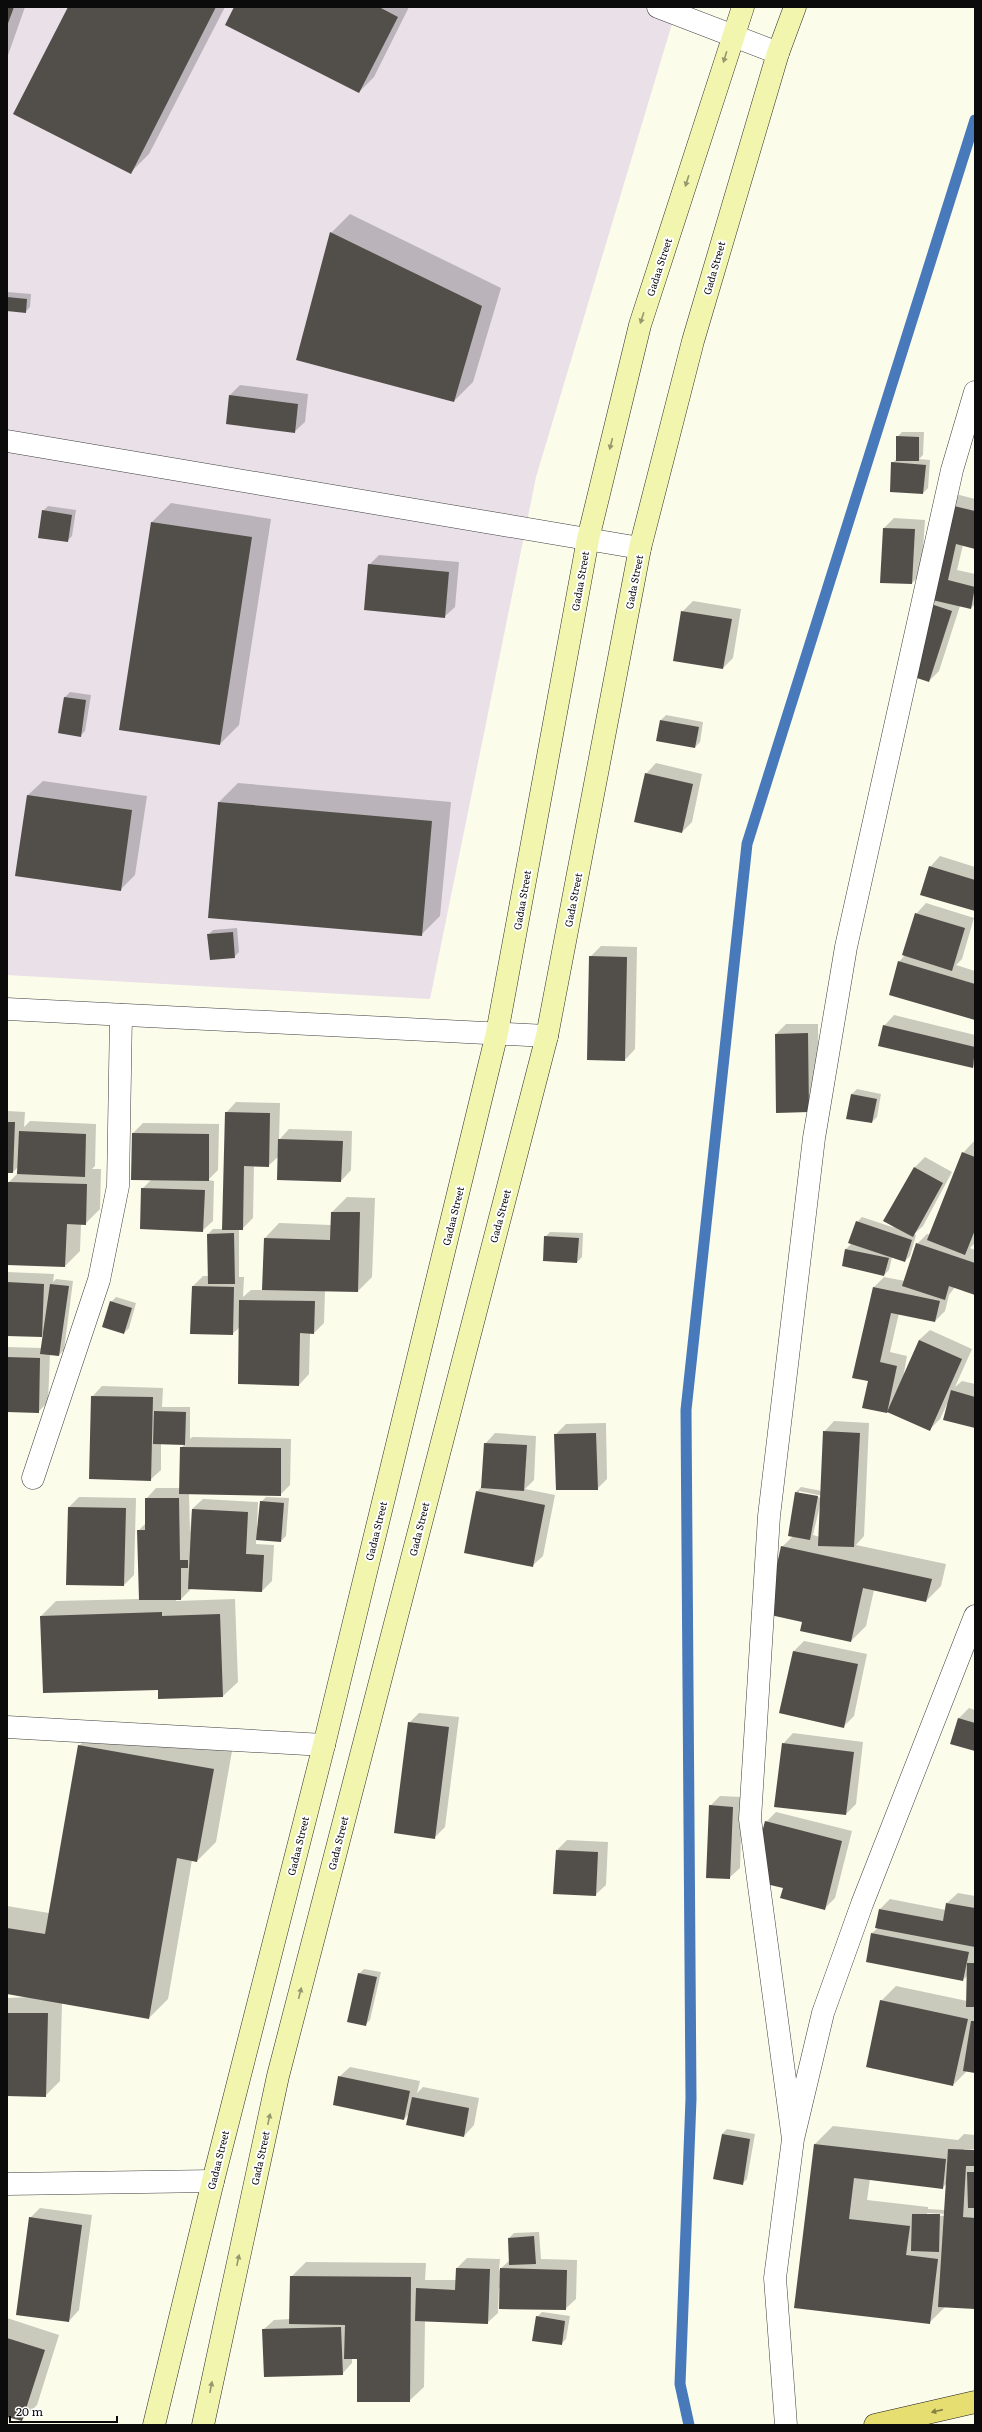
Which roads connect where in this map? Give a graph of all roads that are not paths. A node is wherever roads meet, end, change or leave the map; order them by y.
1 (658, 7) edge
2 (743, 7) edge
3 (795, 7) edge
4 (732, 36) junction
5 (778, 53) junction
6 (975, 392) edge
7 (7, 441) edge
8 (588, 540) junction
9 (640, 548) junction
10 (7, 1009) edge
11 (121, 1015) junction
12 (497, 1033) junction
13 (547, 1036) junction
14 (33, 1478) dead end
15 (975, 1616) edge
16 (7, 1727) edge
17 (324, 1745) junction
18 (793, 2138) junction
19 (213, 2181) junction
20 (7, 2184) edge
21 (975, 2402) edge
22 (154, 2425) edge
23 (203, 2425) edge
24 (786, 2425) edge
25 (875, 2425) edge

1 - 4 street
2 - 4 main road, Gadaa Street
3 - 5 main road, Gada Street
4 - 5 street
4 -> 8 main road, Gadaa Street
5 - 9 main road, Gada Street
6 - 18 street
7 - 8 street
8 - 9 street
8 - 12 main road, Gadaa Street
9 - 13 main road, Gada Street
10 - 11 street
11 - 12 street
11 - 14 street
12 - 13 street
12 - 17 main road, Gadaa Street
23 -> 13 main road, Gada Street
15 - 18 street
16 - 17 street
17 - 19 main road, Gadaa Street
18 - 24 street
19 - 20 street
19 - 22 main road, Gadaa Street
21 -> 25 main road

